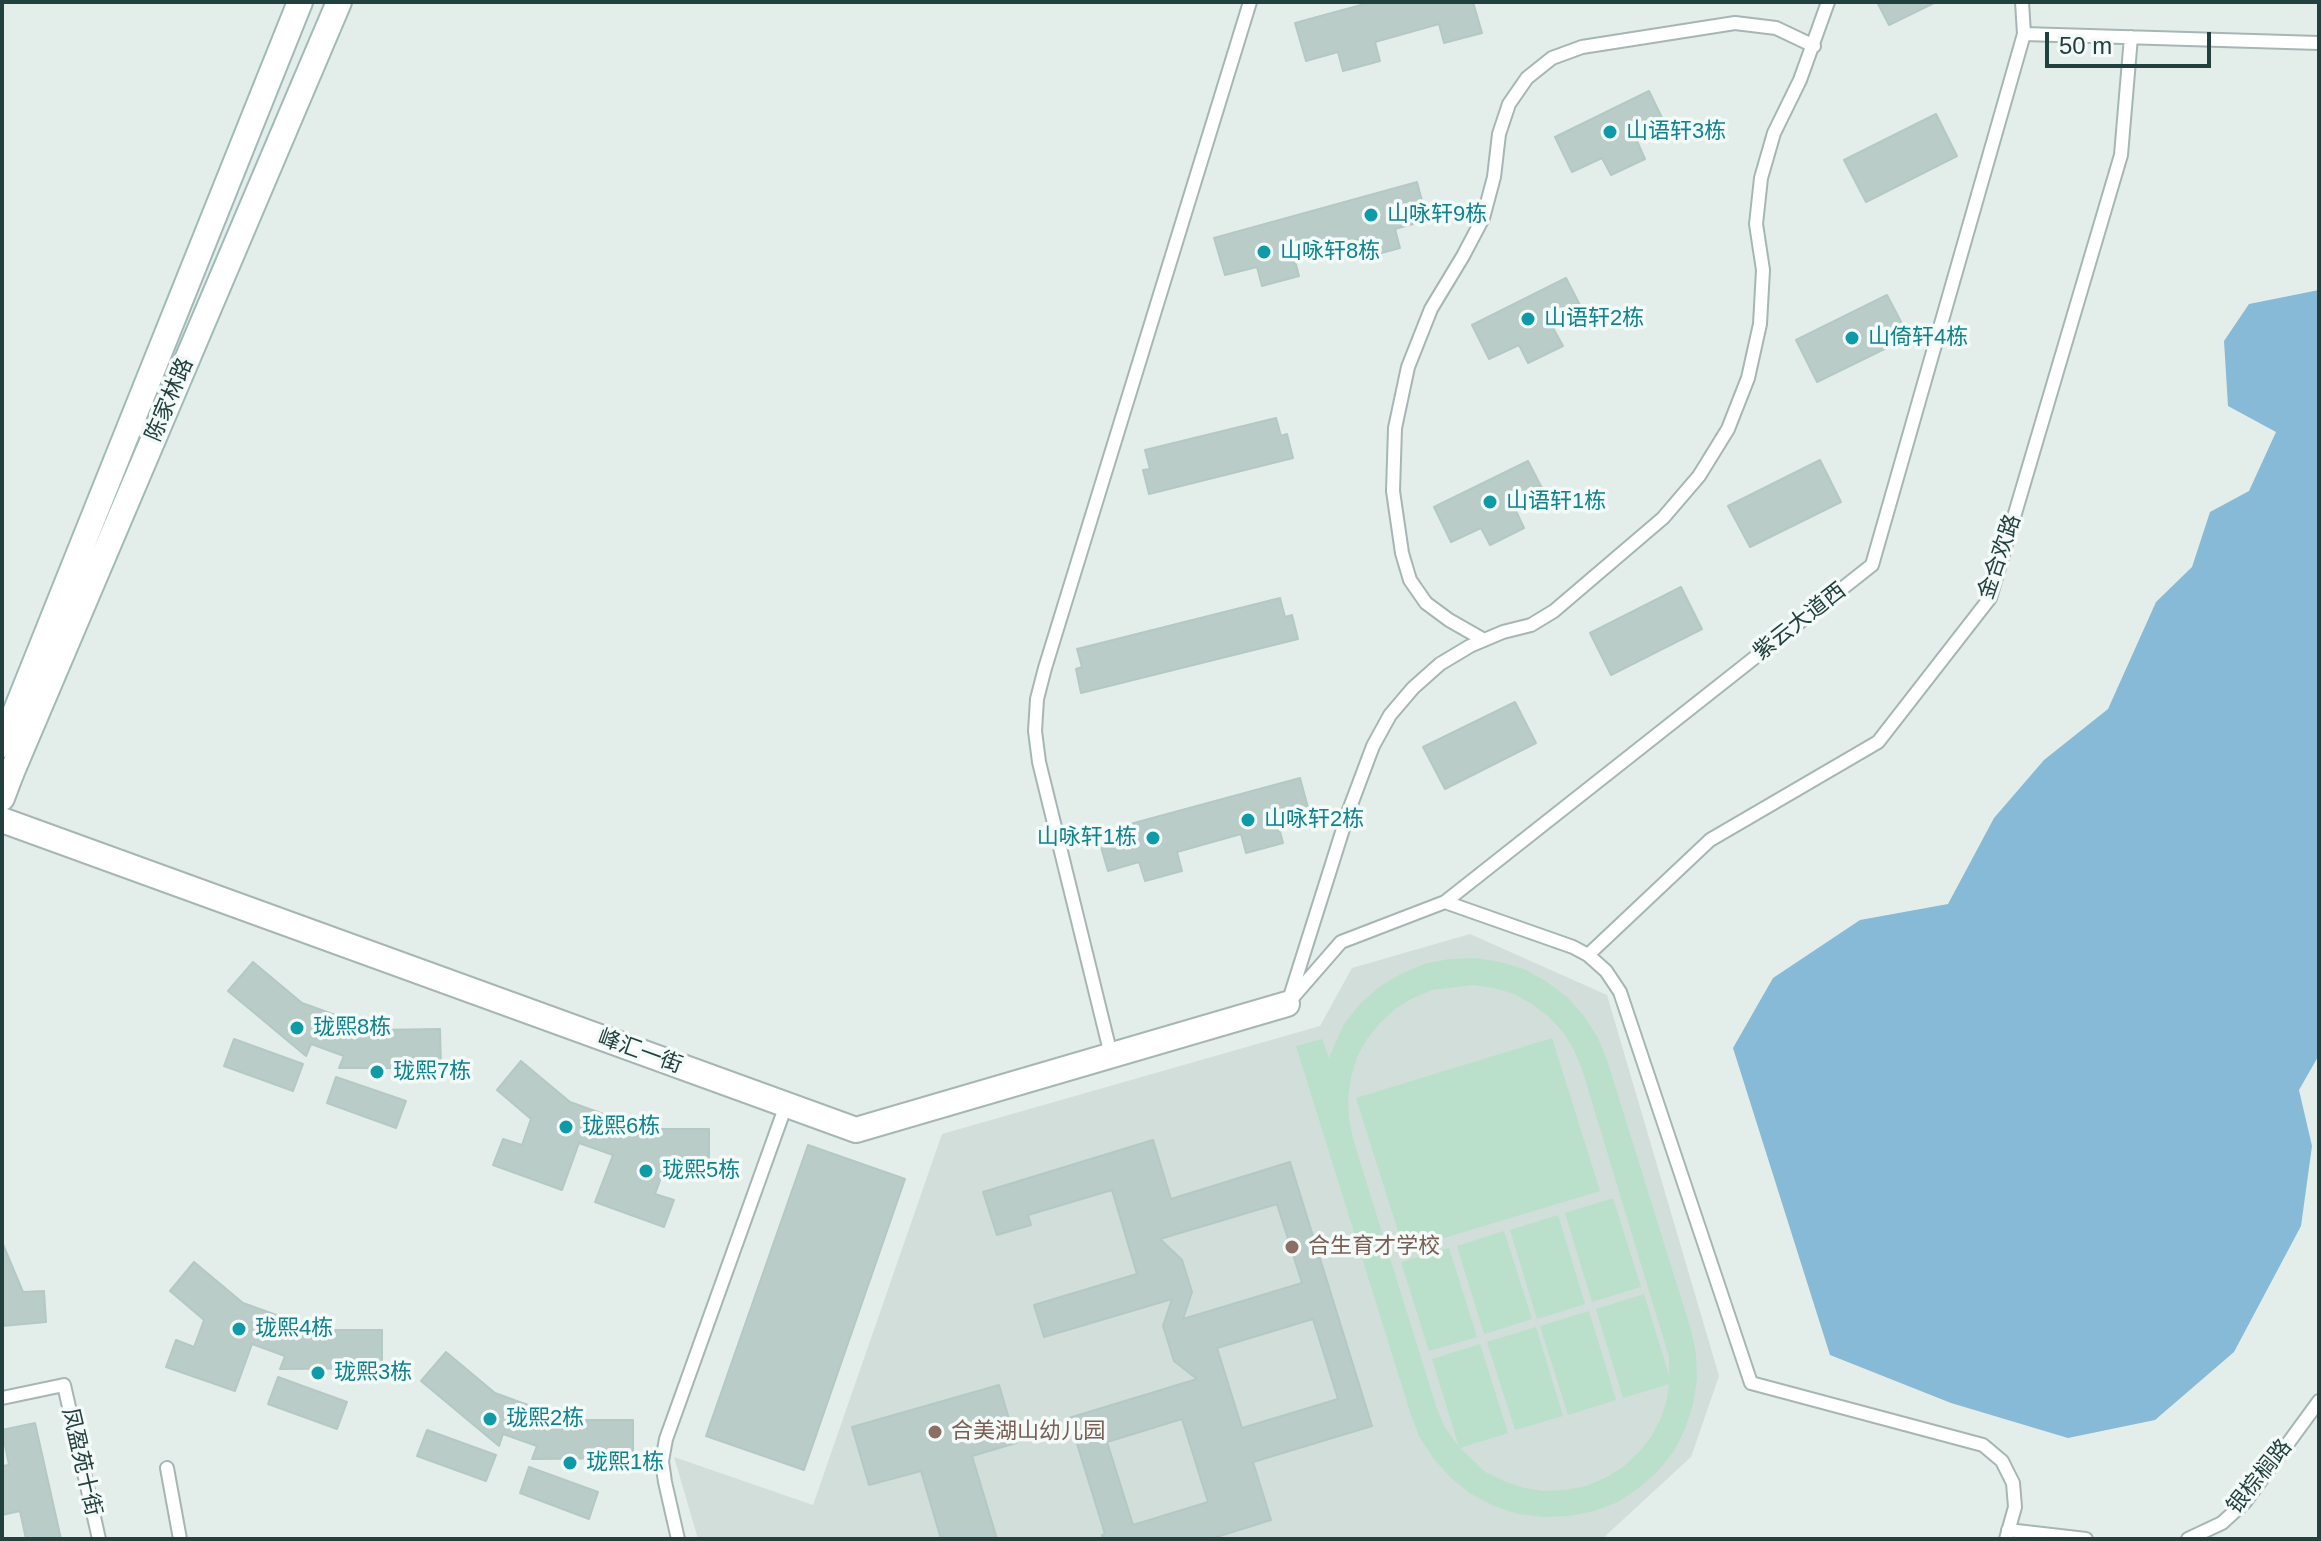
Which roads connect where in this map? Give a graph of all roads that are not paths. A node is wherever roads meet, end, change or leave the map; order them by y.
1 (300, 2) edge
2 (339, 2) edge
3 (1250, 2) edge
4 (1828, 2) edge
5 (2022, 2) edge
6 (2024, 34) junction
7 (2131, 37) junction
8 (2319, 43) edge
9 (1814, 46) junction
10 (1484, 640) junction
11 (2, 745) edge
12 (2, 798) edge
13 (2, 820) edge
14 (1445, 902) junction
15 (1588, 955) junction
16 (1287, 1004) junction
17 (1111, 1055) junction
18 (786, 1105) junction
19 (2, 1398) edge
20 (2319, 1401) edge
21 (167, 1468) dead end
22 (2007, 1534) edge
23 (99, 1539) edge
24 (180, 1539) edge
25 (678, 1539) edge
26 (2086, 1539) edge
27 (2188, 1539) edge

1 - 11 main road, 陈家林路
2 - 12 main road, 陈家林路
3 - 17 lane
4 - 9 lane
5 - 6 lane, 紫云大道西
6 - 7 lane
6 - 14 lane, 紫云大道西
7 - 8 lane
7 - 15 lane, 金合欢路
9 - 10 lane
9 - 10 lane
10 - 16 lane
13 - 18 main road, 峰汇一街
14 - 15 lane
14 - 16 lane, 紫云大道西
15 - 22 lane
16 - 17 main road, 峰汇一街
17 - 18 main road, 峰汇一街
18 - 25 lane
19 - 23 lane, 凤盈苑十街
20 - 27 lane, 银棕榈路
21 - 24 lane
22 - 26 lane

